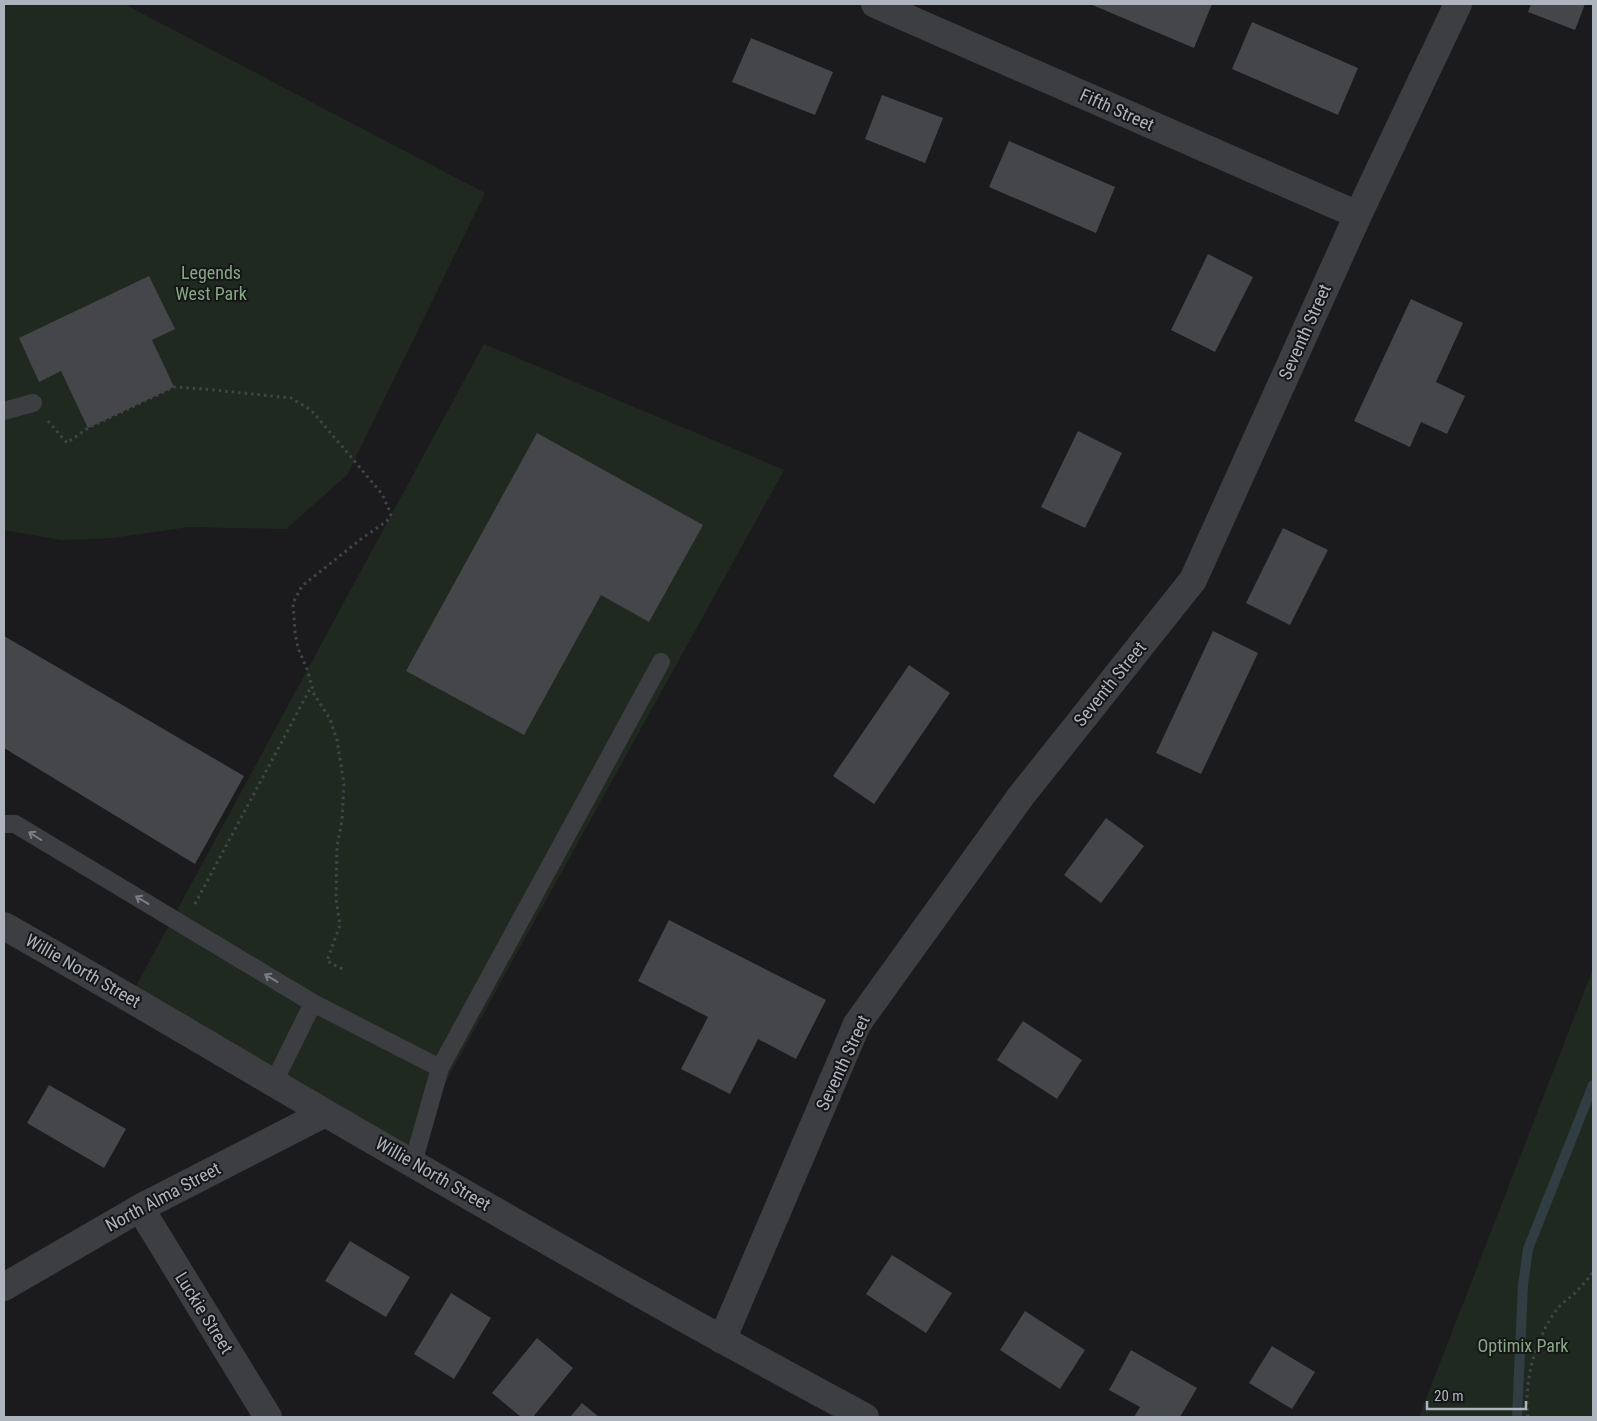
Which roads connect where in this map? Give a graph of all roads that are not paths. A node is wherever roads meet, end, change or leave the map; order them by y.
1 (875, 4) edge
2 (1458, 4) edge
3 (1358, 215) junction
4 (33, 403) dead end
5 (4, 411) edge
6 (661, 662) dead end
7 (4, 824) edge
8 (4, 926) edge
9 (313, 1003) junction
10 (440, 1068) junction
11 (274, 1082) junction
12 (325, 1113) junction
13 (413, 1163) junction
14 (140, 1208) junction
15 (4, 1287) edge
16 (722, 1340) junction
17 (268, 1417) edge
18 (865, 1417) edge

1 - 3 street, Fifth Street
2 - 3 street, Seventh Street
3 - 16 street, Seventh Street
4 - 5 lane
6 - 10 lane
9 -> 7 lane
8 - 11 street, Willie North Street
9 - 10 lane
9 - 11 lane
10 - 13 lane
11 - 12 street, Willie North Street
12 - 13 street, Willie North Street
12 - 14 street, North Alma Street
13 - 16 street, Willie North Street
14 - 15 street, North Alma Street
14 - 17 street, Luckie Street
16 - 18 street, Willie North Street

